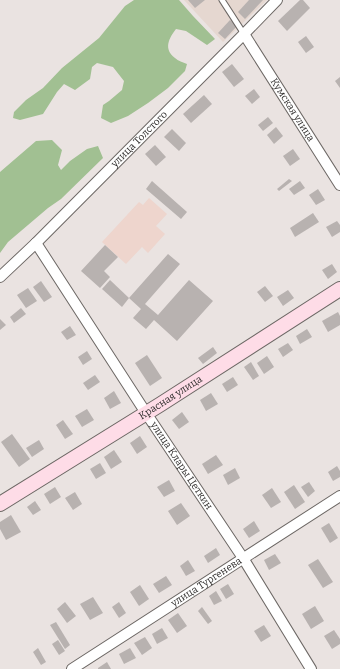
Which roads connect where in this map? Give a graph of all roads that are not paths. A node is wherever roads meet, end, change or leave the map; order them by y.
1 (222, 0) edge
2 (277, 0) edge
3 (244, 34) junction
4 (340, 185) edge
5 (36, 243) junction
6 (0, 277) edge
7 (340, 290) edge
8 (146, 413) junction
9 (340, 496) edge
10 (0, 504) edge
11 (243, 558) junction
12 (72, 669) edge
13 (311, 669) edge

1 - 3 lane
2 - 3 street, улица Толстого
3 - 4 street, Кумская улица
3 - 5 street, улица Толстого
5 - 6 street, улица Толстого
5 - 8 street, улица Клары Цеткин
7 - 8 street, Красная улица
8 - 10 street, Красная улица
8 - 11 street, улица Клары Цеткин
9 - 11 street, улица Тургенева
11 - 12 street, улица Тургенева
11 - 13 street, улица Клары Цеткин

